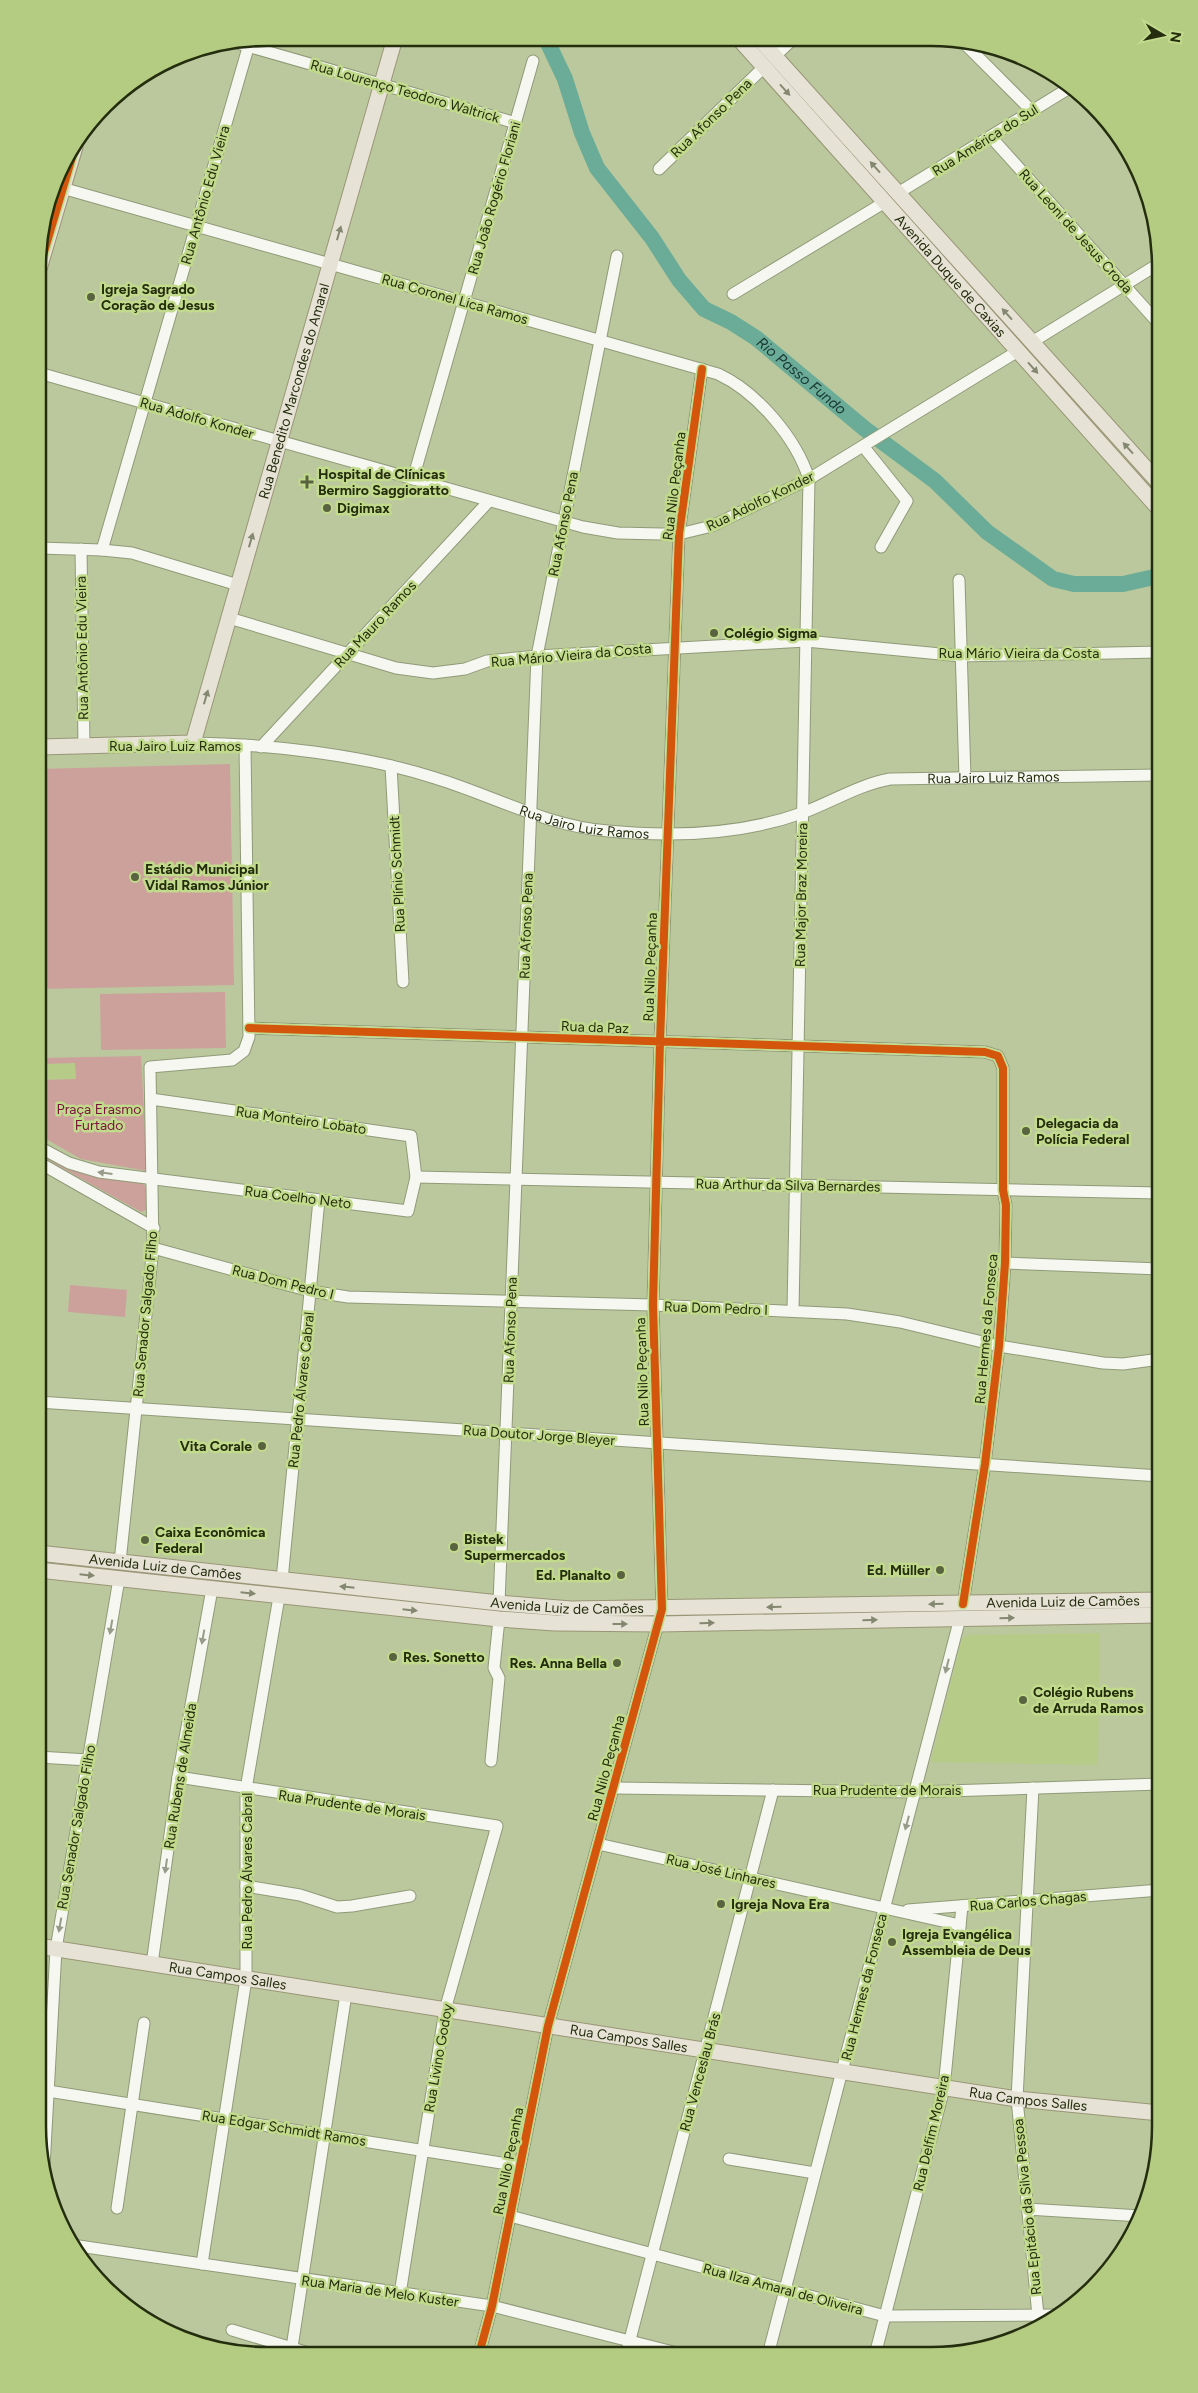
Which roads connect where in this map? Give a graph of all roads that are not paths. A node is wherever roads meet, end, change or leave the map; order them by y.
1 (393, 46) edge
2 (748, 46) edge
3 (762, 46) edge
4 (786, 46) edge
5 (255, 47) edge
6 (244, 48) edge
7 (972, 50) edge
8 (533, 61) dead end
9 (769, 62) junction
10 (382, 84) junction
11 (1064, 91) edge
12 (1032, 111) junction
13 (516, 123) junction
14 (990, 137) junction
15 (659, 169) dead end
16 (61, 188) edge
17 (898, 193) junction
18 (884, 202) junction
19 (196, 226) junction
20 (617, 256) dead end
21 (330, 264) junction
22 (1152, 268) edge
23 (1124, 285) junction
24 (733, 294) dead end
25 (464, 302) junction
26 (1152, 316) edge
27 (600, 340) junction
28 (1032, 342) junction
29 (1018, 351) junction
30 (702, 369) junction
31 (46, 375) edge
32 (144, 403) junction
33 (873, 440) junction
34 (280, 441) junction
35 (1152, 475) edge
36 (413, 479) junction
37 (809, 479) junction
38 (489, 501) junction
39 (1152, 501) edge
40 (564, 522) junction
41 (680, 534) junction
42 (881, 546) dead end
43 (46, 548) edge
44 (81, 549) junction
45 (102, 550) junction
46 (959, 580) dead end
47 (238, 585) junction
48 (229, 618) junction
49 (806, 641) junction
50 (675, 647) junction
51 (1152, 652) edge
52 (348, 654) junction
53 (537, 656) junction
54 (961, 656) junction
55 (193, 743) junction
56 (84, 746) junction
57 (244, 746) junction
58 (46, 747) edge
59 (261, 747) junction
60 (391, 766) junction
61 (1152, 775) edge
62 (965, 778) junction
63 (803, 812) junction
64 (530, 814) junction
65 (668, 832) junction
66 (403, 982) dead end
67 (249, 1028) junction
68 (522, 1037) junction
69 (660, 1041) junction
70 (798, 1046) junction
71 (998, 1056) joint
72 (151, 1099) junction
73 (46, 1151) edge
74 (46, 1167) edge
75 (416, 1177) junction
76 (153, 1178) junction
77 (516, 1179) junction
78 (656, 1182) junction
79 (795, 1185) junction
80 (1003, 1190) junction
81 (1152, 1193) edge
82 (319, 1200) junction
83 (154, 1228) junction
84 (153, 1248) junction
85 (1005, 1263) junction
86 (1152, 1269) edge
87 (310, 1291) junction
88 (511, 1303) junction
89 (653, 1305) junction
90 (793, 1311) junction
91 (999, 1346) junction
92 (1152, 1360) edge
93 (46, 1402) edge
94 (136, 1408) junction
95 (298, 1419) junction
96 (506, 1433) junction
97 (657, 1443) junction
98 (985, 1464) junction
99 (1152, 1475) edge
100 (46, 1554) edge
101 (120, 1562) junction
102 (46, 1571) edge
103 (119, 1579) junction
104 (282, 1580) junction
105 (212, 1589) junction
106 (279, 1597) junction
107 (1152, 1600) edge
108 (499, 1603) junction
109 (964, 1604) junction
110 (662, 1609) junction
111 (1152, 1615) edge
112 (960, 1618) junction
113 (499, 1619) junction
114 (659, 1624) junction
115 (46, 1757) edge
116 (88, 1760) junction
117 (491, 1761) dead end
118 (178, 1777) junction
119 (1152, 1784) edge
120 (614, 1788) junction
121 (1033, 1788) junction
122 (246, 1789) junction
123 (773, 1790) junction
124 (914, 1792) junction
125 (496, 1826) joint
126 (598, 1844) junction
127 (750, 1878) junction
128 (246, 1886) junction
129 (1152, 1891) edge
130 (410, 1896) dead end
131 (1027, 1901) junction
132 (962, 1906) junction
133 (884, 1908) junction
134 (897, 1911) junction
135 (960, 1925) junction
136 (46, 1947) edge
137 (56, 1949) junction
138 (152, 1964) junction
139 (246, 1979) junction
140 (346, 1994) junction
141 (445, 2010) junction
142 (144, 2023) dead end
143 (548, 2026) junction
144 (706, 2050) junction
145 (842, 2072) junction
146 (944, 2088) junction
147 (48, 2091) junction
148 (1017, 2099) junction
149 (132, 2104) junction
150 (1152, 2112) edge
151 (225, 2119) junction
152 (46, 2127) edge
153 (324, 2135) junction
154 (422, 2150) junction
155 (729, 2159) dead end
156 (520, 2166) junction
157 (816, 2173) junction
158 (117, 2208) dead end
159 (1027, 2209) junction
160 (1132, 2215) edge
161 (510, 2216) junction
162 (83, 2247) edge
163 (652, 2254) junction
164 (202, 2264) junction
165 (302, 2280) junction
166 (785, 2289) junction
167 (400, 2294) junction
168 (492, 2306) junction
169 (1038, 2314) junction
170 (1045, 2314) edge
171 (885, 2316) junction
172 (1038, 2318) edge
173 (232, 2330) dead end
174 (630, 2341) junction
175 (280, 2347) edge
176 (292, 2347) edge
177 (481, 2347) edge
178 (628, 2347) edge
179 (654, 2347) edge
180 (770, 2347) edge
181 (877, 2347) edge

1 - 10 main road, Rua Benedito Marcondes do Amaral
2 - 9 main road, Avenida Duque de Caxias
3 - 9 main road, Avenida Duque de Caxias
4 - 9 street, Rua Afonso Pena
5 - 10 street, Rua Lourenço Teodoro Waltrick
6 - 19 street, Rua Antônio Edu Vieira
7 - 12 street
8 - 13 street, Rua João Rogério Floriani
9 - 15 street, Rua Afonso Pena
17 -> 9 main road, Avenida Duque de Caxias
9 -> 18 main road, Avenida Duque de Caxias
10 - 13 street, Rua Lourenço Teodoro Waltrick
21 -> 10 main road, Rua Benedito Marcondes do Amaral
11 - 12 street, Rua América do Sul
12 - 14 street, Rua América do Sul
13 - 25 street, Rua João Rogério Floriani
14 - 17 street, Rua América do Sul
14 - 23 street, Rua Leoni de Jesus Croda
16 - 19 street, Rua Coronel Lica Ramos
28 -> 17 main road, Avenida Duque de Caxias
18 - 24 street
18 - 29 main road, Avenida Duque de Caxias
19 - 21 street, Rua Coronel Lica Ramos
19 - 32 street, Rua Antônio Edu Vieira
20 - 27 street, Rua Afonso Pena
21 - 25 street, Rua Coronel Lica Ramos
21 - 34 main road, Rua Benedito Marcondes do Amaral
22 - 23 street
23 - 26 street, Rua Leoni de Jesus Croda
23 - 28 street
25 - 27 street, Rua Coronel Lica Ramos
25 - 36 street, Rua João Rogério Floriani
27 - 30 street, Rua Coronel Lica Ramos
27 - 40 street, Rua Afonso Pena
35 -> 28 main road, Avenida Duque de Caxias
29 - 33 street, Rua Adolfo Konder
29 -> 39 main road, Avenida Duque de Caxias
30 - 37 street, Rua Coronel Lica Ramos
30 - 41 street, Rua Nilo Peçanha
31 - 32 street, Rua Adolfo Konder
32 - 34 street, Rua Adolfo Konder
32 - 45 street, Rua Antônio Edu Vieira
33 - 37 street, Rua Adolfo Konder
33 - 42 street
34 - 36 street, Rua Adolfo Konder
47 -> 34 main road, Rua Benedito Marcondes do Amaral
36 - 38 street, Rua Adolfo Konder
37 - 41 street, Rua Adolfo Konder
37 - 49 street, Rua Major Braz Moreira
38 - 40 street, Rua Adolfo Konder
38 - 52 street, Rua Mauro Ramos
40 - 41 street, Rua Adolfo Konder
40 - 53 street, Rua Afonso Pena
41 - 50 street, Rua Nilo Peçanha
43 - 44 street
44 - 45 street
44 - 56 street, Rua Antônio Edu Vieira
45 - 47 street
46 - 54 street
47 - 48 main road, Rua Benedito Marcondes do Amaral
48 - 52 street, Rua Mário Vieira da Costa
55 -> 48 main road, Rua Benedito Marcondes do Amaral
49 - 50 street, Rua Mário Vieira da Costa
49 - 54 street, Rua Mário Vieira da Costa
49 - 63 street, Rua Major Braz Moreira
50 - 53 street, Rua Mário Vieira da Costa
50 - 65 street, Rua Nilo Peçanha
51 - 54 street, Rua Mário Vieira da Costa
52 - 53 street, Rua Mário Vieira da Costa
52 - 59 street, Rua Mauro Ramos
53 - 64 street, Rua Afonso Pena
54 - 62 street
55 - 56 main road, Rua Jairo Luiz Ramos
55 - 57 street, Rua Jairo Luiz Ramos
56 - 58 main road, Rua Jairo Luiz Ramos
57 - 59 street, Rua Jairo Luiz Ramos
57 - 67 street
59 - 60 street, Rua Jairo Luiz Ramos
60 - 64 street, Rua Jairo Luiz Ramos
60 - 66 street, Rua Plínio Schmidt
61 - 62 street, Rua Jairo Luiz Ramos
62 - 63 street, Rua Jairo Luiz Ramos
63 - 65 street, Rua Jairo Luiz Ramos
63 - 70 street, Rua Major Braz Moreira
64 - 65 street, Rua Jairo Luiz Ramos
64 - 68 street, Rua Afonso Pena
65 - 69 street, Rua Nilo Peçanha
67 - 68 street, Rua da Paz
67 - 72 street, Rua Senador Salgado Filho
68 - 69 street, Rua da Paz
68 - 77 street, Rua Afonso Pena
69 - 70 street, Rua da Paz
69 - 78 street, Rua Nilo Peçanha
70 - 71 street, Rua da Paz
70 - 79 street, Rua Major Braz Moreira
71 - 80 street, Rua Hermes da Fonseca
72 - 75 street, Rua Monteiro Lobato
72 - 76 street, Rua Senador Salgado Filho
76 -> 73 street, Rua Coelho Neto
74 - 83 street
75 - 77 street, Rua Arthur da Silva Bernardes
75 - 82 street, Rua Coelho Neto
76 - 82 street, Rua Coelho Neto
76 - 83 street, Rua Senador Salgado Filho
77 - 78 street, Rua Arthur da Silva Bernardes
77 - 88 street, Rua Afonso Pena
78 - 79 street, Rua Arthur da Silva Bernardes
78 - 89 street, Rua Nilo Peçanha
79 - 80 street, Rua Arthur da Silva Bernardes
79 - 90 street, Rua Major Braz Moreira
80 - 81 street, Rua Arthur da Silva Bernardes
80 - 85 street, Rua Hermes da Fonseca
82 - 87 street, Rua Pedro Álvares Cabral
83 - 84 street, Rua Senador Salgado Filho
84 - 87 street, Rua Dom Pedro I
84 - 94 street, Rua Senador Salgado Filho
85 - 86 street
85 - 91 street, Rua Hermes da Fonseca
87 - 88 street, Rua Dom Pedro I
87 - 95 street, Rua Pedro Álvares Cabral
88 - 89 street, Rua Dom Pedro I
88 - 96 street, Rua Afonso Pena
89 - 90 street, Rua Dom Pedro I
89 - 97 street, Rua Nilo Peçanha
90 - 91 street, Rua Dom Pedro I
91 - 92 street, Rua Dom Pedro I
91 - 98 street, Rua Hermes da Fonseca
93 - 94 street, Rua Doutor Jorge Bleyer
94 - 95 street, Rua Doutor Jorge Bleyer
94 - 101 street, Rua Senador Salgado Filho
95 - 96 street, Rua Doutor Jorge Bleyer
95 - 104 street, Rua Pedro Álvares Cabral
96 - 97 street, Rua Doutor Jorge Bleyer
96 - 108 street, Rua Afonso Pena
97 - 98 street, Rua Doutor Jorge Bleyer
97 - 110 street, Rua Nilo Peçanha
98 - 99 street, Rua Doutor Jorge Bleyer
98 - 109 street, Rua Hermes da Fonseca
100 - 101 main road, Avenida Luiz de Camões
101 - 104 main road, Avenida Luiz de Camões
102 -> 103 main road, Avenida Luiz de Camões
103 - 105 main road, Avenida Luiz de Camões
103 -> 116 street, Rua Senador Salgado Filho
108 -> 104 main road, Avenida Luiz de Camões
105 -> 106 main road, Avenida Luiz de Camões
105 -> 118 street, Rua Rubens de Almeida
106 -> 113 main road, Avenida Luiz de Camões
106 - 122 street, Rua Pedro Álvares Cabral
107 - 109 main road, Avenida Luiz de Camões
108 - 110 main road, Avenida Luiz de Camões
109 -> 110 main road, Avenida Luiz de Camões
110 - 114 street, Rua Nilo Peçanha
112 -> 111 main road, Avenida Luiz de Camões
114 -> 112 main road, Avenida Luiz de Camões
112 -> 124 street, Rua Hermes da Fonseca
113 -> 114 main road, Avenida Luiz de Camões
113 - 117 street
114 - 120 street, Rua Nilo Peçanha
115 - 116 street
116 -> 137 street, Rua Senador Salgado Filho
118 - 122 street, Rua Prudente de Morais
118 -> 138 street, Rua Rubens de Almeida
119 - 121 street, Rua Prudente de Morais
120 - 123 street, Rua Prudente de Morais
120 - 126 street, Rua Nilo Peçanha
121 - 124 street, Rua Prudente de Morais
121 - 131 street, Rua Epitácio da Silva Pessoa
122 - 125 street, Rua Prudente de Morais
122 - 128 street, Rua Pedro Álvares Cabral
123 - 124 street, Rua Prudente de Morais
123 - 127 street, Rua Venceslau Brás
124 -> 133 street, Rua Hermes da Fonseca
125 - 141 street, Rua Livino Godoy
126 - 127 street, Rua José Linhares
126 - 143 street, Rua Nilo Peçanha
127 - 133 street, Rua José Linhares
127 - 144 street, Rua Venceslau Brás
128 - 130 street
128 - 139 street, Rua Pedro Álvares Cabral
129 - 131 street, Rua Carlos Chagas
131 - 132 street, Rua Carlos Chagas
131 - 148 street, Rua Epitácio da Silva Pessoa
132 - 134 street, Rua Carlos Chagas
132 - 135 street, Rua Delfim Moreira
133 - 134 street, Rua José Linhares
133 - 145 street, Rua Hermes da Fonseca
134 - 135 street, Rua José Linhares
135 - 146 street, Rua Delfim Moreira
136 - 137 main road, Rua Campos Salles
137 - 138 main road, Rua Campos Salles
137 - 147 street, Rua Senador Salgado Filho
138 - 139 main road, Rua Campos Salles
139 - 140 main road, Rua Campos Salles
139 - 151 street, Rua Pedro Álvares Cabral
140 - 141 main road, Rua Campos Salles
140 - 153 street
141 - 143 main road, Rua Campos Salles
141 - 154 street, Rua Livino Godoy
142 - 149 street
143 - 144 main road, Rua Campos Salles
143 - 156 street, Rua Nilo Peçanha
144 - 145 main road, Rua Campos Salles
144 - 163 street, Rua Venceslau Brás
145 - 146 main road, Rua Campos Salles
145 - 157 street, Rua Hermes da Fonseca
146 - 148 main road, Rua Campos Salles
146 - 171 street, Rua Delfim Moreira
147 - 149 street, Rua Edgar Schmidt Ramos
147 - 152 street, Rua Senador Salgado Filho
148 - 150 main road, Rua Campos Salles
148 - 159 street, Rua Epitácio da Silva Pessoa
149 - 151 street, Rua Edgar Schmidt Ramos
149 - 158 street
151 - 153 street, Rua Edgar Schmidt Ramos
151 - 164 street, Rua Pedro Álvares Cabral
153 - 154 street, Rua Edgar Schmidt Ramos
153 - 165 street
154 - 156 street, Rua Edgar Schmidt Ramos
154 - 167 street, Rua Livino Godoy
155 - 157 street
156 - 161 street, Rua Nilo Peçanha
157 - 166 street, Rua Hermes da Fonseca
159 - 160 street
159 - 169 street, Rua Epitácio da Silva Pessoa
161 - 163 street, Rua Ilza Amaral de Oliveira
161 - 168 street, Rua Nilo Peçanha
162 - 164 street, Rua Maria de Melo Kuster
163 - 166 street, Rua Ilza Amaral de Oliveira
163 - 174 street, Rua Venceslau Brás
164 - 165 street, Rua Maria de Melo Kuster
165 - 167 street, Rua Maria de Melo Kuster
165 - 176 street
166 - 171 street, Rua Ilza Amaral de Oliveira
166 - 180 street, Rua Hermes da Fonseca
167 - 168 street, Rua Maria de Melo Kuster
168 - 174 street, Rua Maria de Melo Kuster
168 - 177 street, Rua Nilo Peçanha
169 - 170 street, Rua Ilza Amaral de Oliveira
169 - 171 street, Rua Ilza Amaral de Oliveira
169 - 172 street, Rua Epitácio da Silva Pessoa
171 - 181 street, Rua Delfim Moreira
173 - 175 street
174 - 178 street, Rua Venceslau Brás
174 - 179 street, Rua Maria de Melo Kuster

